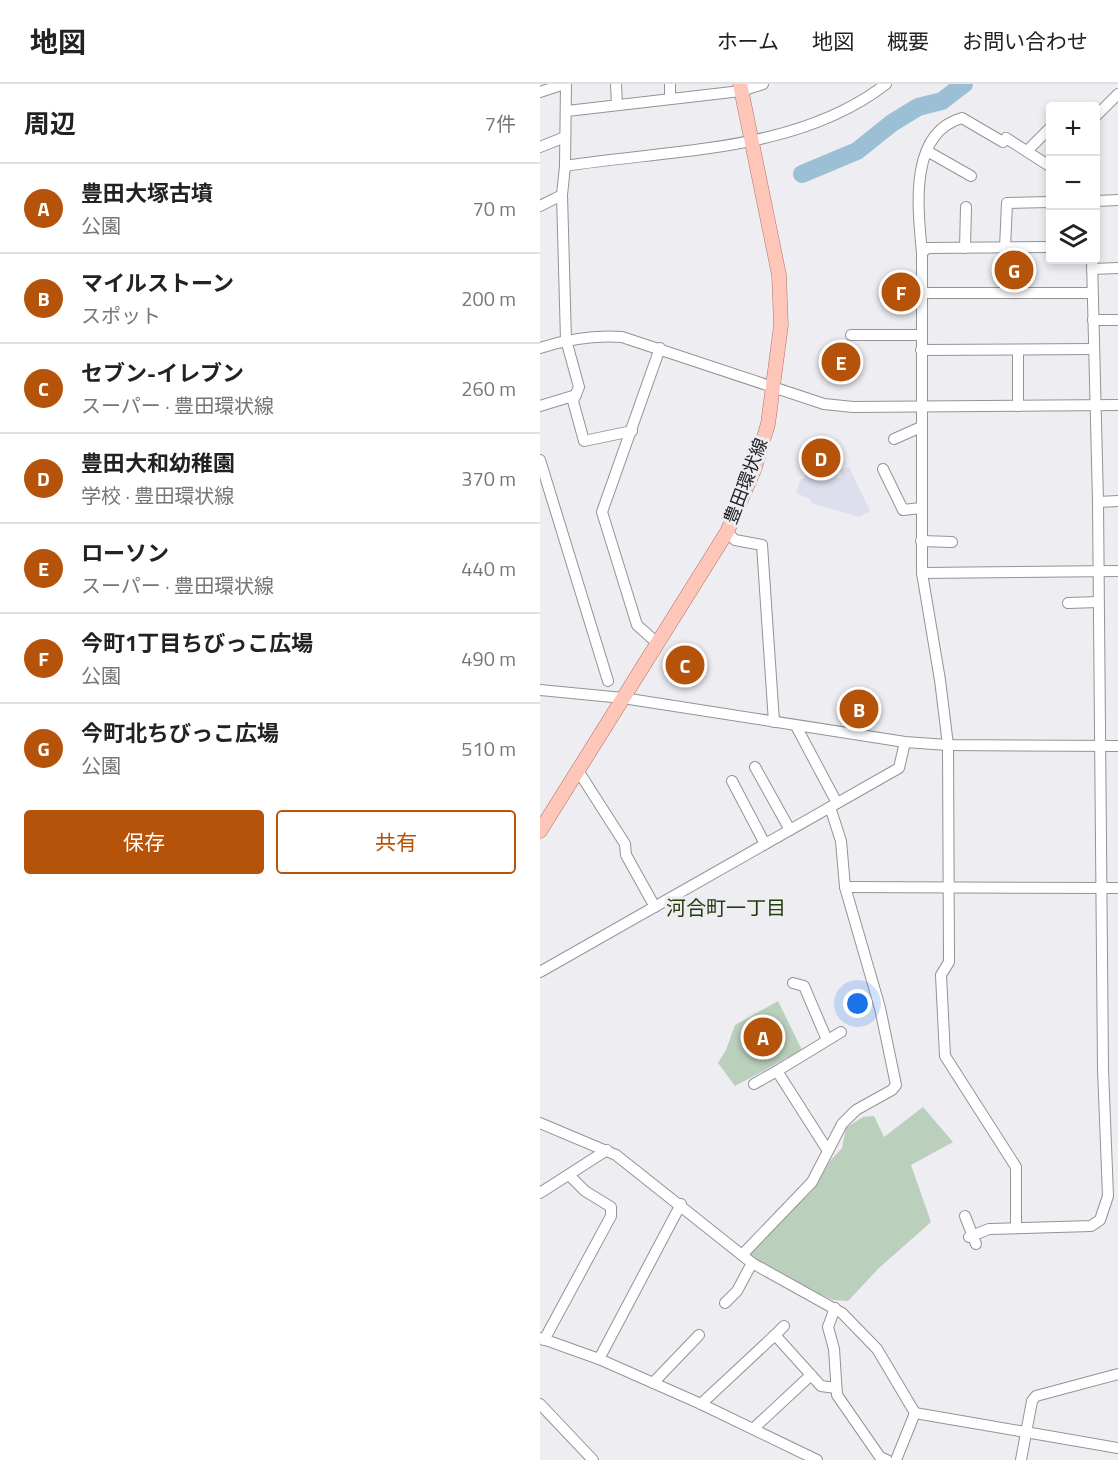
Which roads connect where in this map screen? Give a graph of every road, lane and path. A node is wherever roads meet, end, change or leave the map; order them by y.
1 (565, 84) edge
2 (616, 84) edge
3 (670, 84) edge
4 (763, 84) edge
5 (882, 85) edge
6 (740, 87) edge
7 (540, 92) edge
8 (1118, 94) edge
9 (670, 99) junction
10 (617, 105) junction
11 (567, 111) junction
12 (1100, 111) edge
13 (1046, 131) edge
14 (565, 137) junction
15 (752, 141) junction
16 (540, 147) edge
17 (927, 151) junction
18 (1027, 151) junction
19 (1046, 164) edge
20 (565, 166) junction
21 (971, 176) dead end
22 (562, 195) junction
23 (1118, 200) edge
24 (1100, 201) edge
25 (1046, 202) edge
26 (540, 206) edge
27 (966, 207) dead end
28 (1046, 247) edge
29 (965, 248) junction
30 (1005, 248) junction
31 (922, 253) junction
32 (1092, 264) edge
33 (1118, 268) edge
34 (921, 293) junction
35 (1092, 293) junction
36 (1093, 320) junction
37 (1118, 320) edge
38 (921, 334) junction
39 (851, 335) dead end
40 (566, 340) junction
41 (540, 348) edge
42 (660, 348) junction
43 (1093, 349) junction
44 (921, 350) junction
45 (1018, 350) junction
46 (775, 387) junction
47 (576, 395) junction
48 (1096, 405) junction
49 (1118, 405) edge
50 (540, 406) edge
51 (1018, 406) junction
52 (921, 408) junction
53 (921, 427) junction
54 (632, 430) junction
55 (894, 439) dead end
56 (540, 460) edge
57 (883, 469) dead end
58 (1118, 501) edge
59 (1098, 502) junction
60 (921, 508) junction
61 (727, 532) junction
62 (921, 541) junction
63 (952, 542) dead end
64 (1118, 571) edge
65 (1098, 572) junction
66 (922, 573) junction
67 (1098, 602) junction
68 (1068, 603) dead end
69 (657, 643) junction
70 (609, 681) dead end
71 (540, 690) edge
72 (623, 698) junction
73 (774, 722) junction
74 (796, 726) junction
75 (905, 742) junction
76 (948, 745) junction
77 (1101, 746) junction
78 (1118, 746) edge
79 (755, 767) dead end
80 (577, 769) junction
81 (732, 781) dead end
82 (833, 805) junction
83 (790, 830) junction
84 (540, 831) edge
85 (765, 844) junction
86 (845, 887) junction
87 (950, 888) junction
88 (1118, 888) edge
89 (1101, 889) junction
90 (655, 907) junction
91 (540, 972) edge
92 (793, 983) dead end
93 (841, 1032) dead end
94 (827, 1041) junction
95 (777, 1071) junction
96 (754, 1084) dead end
97 (540, 1123) edge
98 (607, 1150) junction
99 (828, 1151) junction
100 (569, 1174) junction
101 (540, 1193) edge
102 (1113, 1196) edge
103 (681, 1204) junction
104 (965, 1216) dead end
105 (1016, 1226) junction
106 (742, 1255) junction
107 (752, 1263) junction
108 (725, 1304) dead end
109 (835, 1308) junction
110 (784, 1326) dead end
111 (699, 1335) dead end
112 (775, 1335) junction
113 (542, 1339) edge
114 (599, 1359) junction
115 (1118, 1374) edge
116 (811, 1375) junction
117 (653, 1383) junction
118 (836, 1388) junction
119 (540, 1404) edge
120 (701, 1404) junction
121 (915, 1413) junction
122 (753, 1429) junction
123 (1026, 1432) junction
124 (1118, 1448) edge
125 (593, 1460) edge
126 (817, 1460) edge
127 (887, 1460) edge
128 (896, 1460) edge
129 (1021, 1460) edge

1 - 7 street
1 - 11 street
2 - 10 street
3 - 9 street
4 - 6 street
5 - 15 street
6 - 9 street
6 - 15 main road, 豊田環状線
8 - 12 street
9 - 10 street
10 - 11 street
11 - 14 street
13 - 18 street
14 - 16 street
14 - 20 street
15 - 20 street
15 - 46 main road, 豊田環状線
17 - 18 street
17 - 21 street
17 - 31 street
18 - 19 street
20 - 22 street
22 - 26 street
22 - 40 street
23 - 24 street
25 - 30 street
27 - 29 street
28 - 30 street
29 - 30 street
29 - 31 street
31 - 34 street
32 - 33 street
32 - 35 street
34 - 35 street
34 - 38 street
35 - 36 street
36 - 37 street
36 - 43 street
38 - 39 street
38 - 44 street
40 - 41 street
40 - 42 street
40 - 47 street
42 - 46 street
42 - 54 street
43 - 45 street
43 - 48 street
44 - 45 street
44 - 52 street
45 - 51 street
46 - 52 street
46 - 61 main road, 豊田環状線
47 - 50 street
47 - 54 street
48 - 49 street
48 - 51 street
48 - 59 street
51 - 52 street
52 - 53 street
53 - 55 street
53 - 60 street
54 - 69 street
56 - 70 street
57 - 60 street
58 - 59 street
59 - 65 street
60 - 62 street
61 - 69 main road, 豊田環状線
61 - 73 street
62 - 63 street
62 - 66 street
64 - 65 street
65 - 66 street
65 - 67 street
66 - 76 street
67 - 68 street
67 - 77 street
69 - 72 main road, 豊田環状線
71 - 72 street
72 - 73 street
72 - 80 main road, 豊田環状線
73 - 74 street
74 - 75 street
74 - 82 street
75 - 76 street
75 - 82 street
76 - 77 street
76 - 87 street
77 - 78 street
77 - 89 street
79 - 83 street
80 - 84 main road, 豊田環状線
80 - 90 street
81 - 85 street
82 - 83 street
82 - 86 street
83 - 85 street
85 - 90 street
86 - 87 street
86 - 99 street
87 - 89 street
87 - 105 street
88 - 89 street
89 - 102 street
90 - 91 street
92 - 94 street
93 - 94 street
94 - 95 street
95 - 96 street
95 - 99 street
97 - 98 street
98 - 100 street
98 - 103 street
99 - 106 street
100 - 101 street
100 - 113 street
102 - 105 street
103 - 106 street
103 - 114 street
104 - 105 street
106 - 107 street
107 - 108 street
107 - 109 street
109 - 118 street
109 - 121 street
110 - 112 street
111 - 117 street
112 - 116 street
112 - 120 street
113 - 114 street
114 - 117 street
115 - 123 street
116 - 118 street
116 - 122 street
117 - 120 street
118 - 127 street
119 - 125 street
120 - 122 street
121 - 123 street
121 - 128 street
122 - 126 street
123 - 124 street
123 - 129 street

